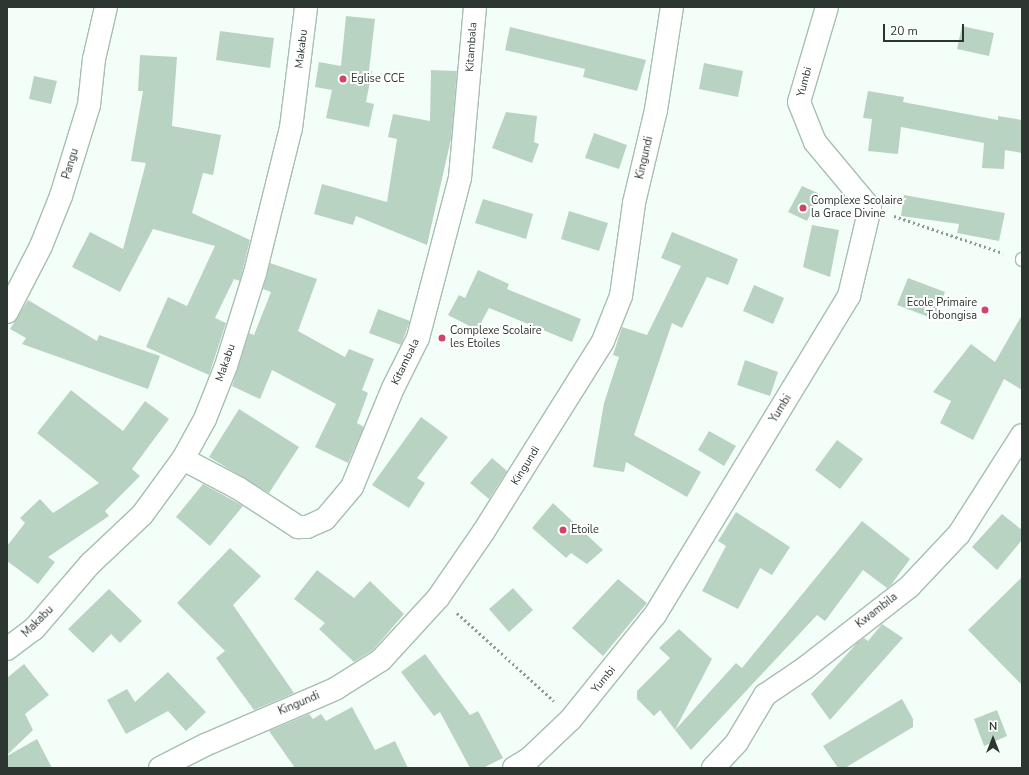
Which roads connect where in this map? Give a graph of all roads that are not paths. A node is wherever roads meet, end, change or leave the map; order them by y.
1 (106, 7) edge
2 (306, 7) edge
3 (475, 7) edge
4 (672, 7) edge
5 (827, 7) edge
6 (7, 312) edge
7 (1022, 435) edge
8 (183, 459) junction
9 (7, 649) edge
10 (160, 768) edge
11 (514, 768) edge
12 (713, 768) edge

1 - 6 street, Pangu
2 - 8 street, Makabu
3 - 8 street, Kitambala
4 - 10 street, Kingundi
5 - 11 street, Yumbi
7 - 12 street, Kwambila
8 - 9 street, Makabu

